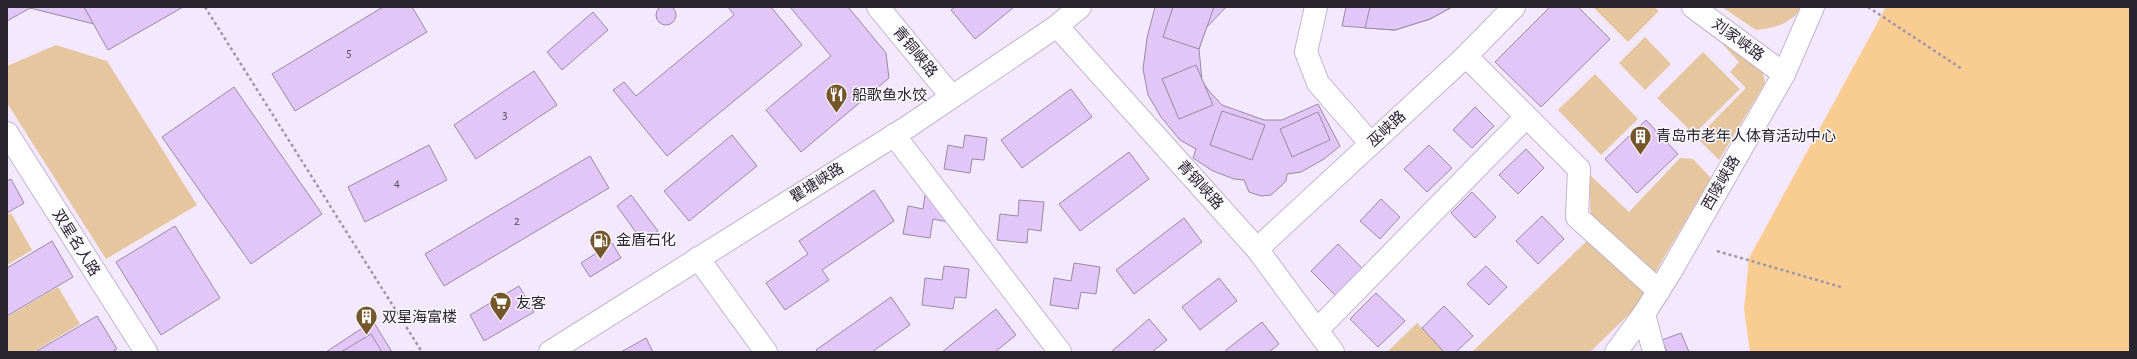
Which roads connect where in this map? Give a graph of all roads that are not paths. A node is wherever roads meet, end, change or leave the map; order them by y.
1 (878, 7) edge
2 (1080, 7) edge
3 (1316, 7) edge
4 (1514, 7) edge
5 (1693, 7) edge
6 (1814, 7) edge
7 (1057, 26) junction
8 (1466, 56) junction
9 (1784, 74) junction
10 (952, 97) junction
11 (1526, 116) junction
12 (7, 133) edge
13 (894, 135) junction
14 (1371, 144) junction
15 (1257, 249) junction
16 (698, 258) junction
17 (1659, 291) junction
18 (1644, 314) junction
19 (1318, 329) junction
20 (146, 352) edge
21 (550, 352) edge
22 (766, 352) edge
23 (1060, 352) edge
24 (1333, 352) edge
25 (1616, 352) edge
26 (1654, 352) edge

1 - 10 street, 青铜峡路
2 - 7 street, 瞿塘峡路
3 - 14 street
4 - 8 street, 巫峡路
5 - 9 street, 刘家峡路
6 - 9 street, 西陵峡路
7 - 10 street, 瞿塘峡路
7 - 15 street, 青钢峡路
8 - 11 street
8 - 14 street, 巫峡路
9 - 17 street, 西陵峡路
10 - 13 street, 瞿塘峡路
11 - 17 street
11 - 19 street
12 - 20 street, 双星名人路
13 - 16 street, 瞿塘峡路
13 - 23 street
14 - 15 street, 巫峡路
15 - 19 street, 青钢峡路
16 - 21 street, 瞿塘峡路
16 - 22 street
17 - 18 street, 西陵峡路
18 - 25 street, 西陵峡路
18 - 26 street
19 - 24 street, 青钢峡路

